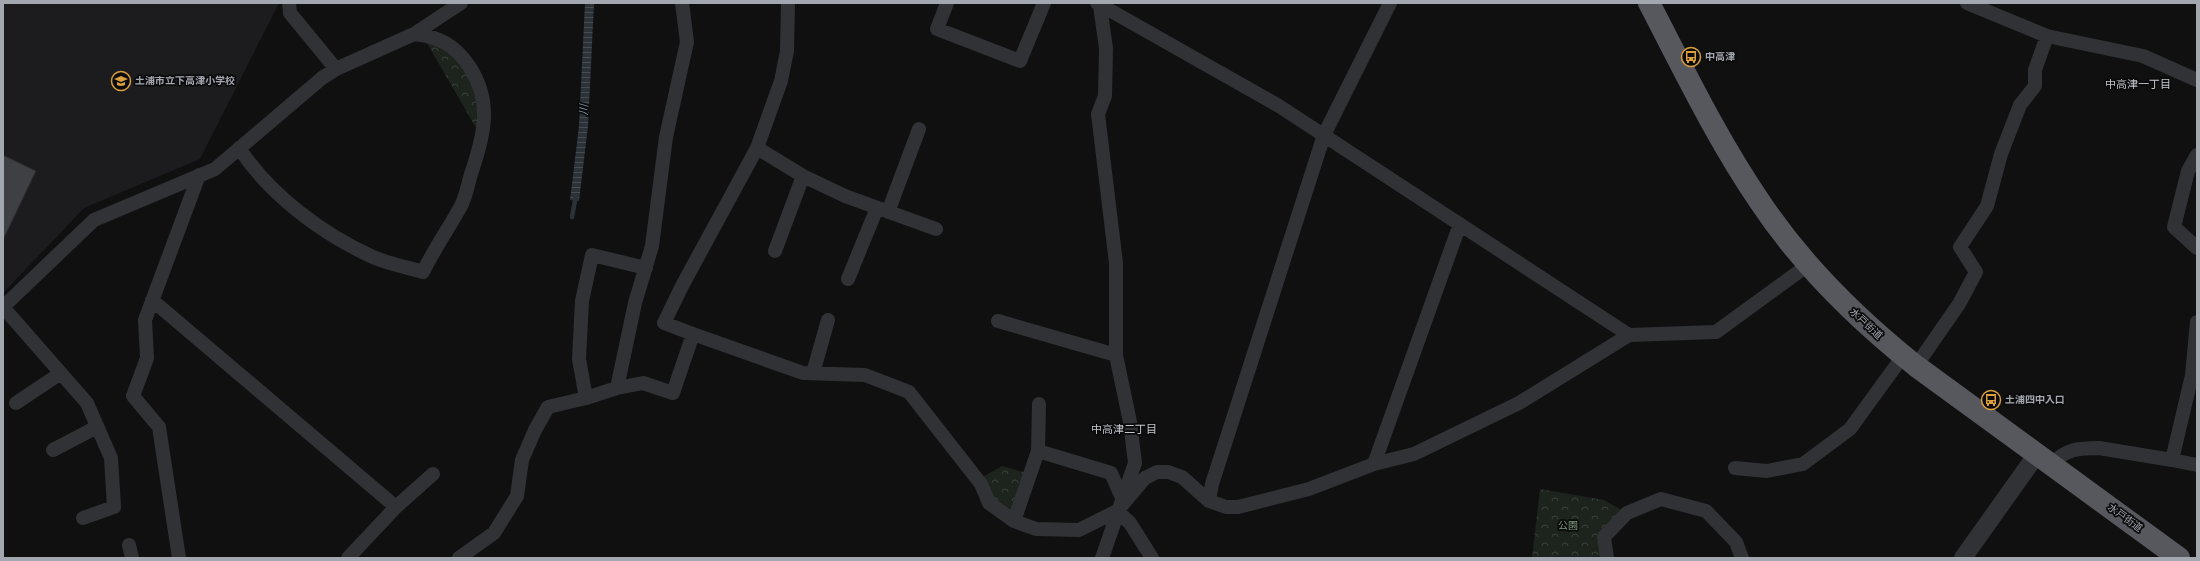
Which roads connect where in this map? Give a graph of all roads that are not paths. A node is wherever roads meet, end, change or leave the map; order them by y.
1 (289, 3) edge
2 (461, 3) edge
3 (682, 3) edge
4 (788, 3) edge
5 (947, 3) edge
6 (1044, 3) edge
7 (1390, 3) edge
8 (1649, 3) edge
9 (1967, 3) edge
10 (1099, 5) edge
11 (414, 34) junction
12 (2047, 36) junction
13 (336, 69) junction
14 (2197, 80) edge
15 (919, 129) dead end
16 (1324, 135) junction
17 (239, 148) junction
18 (757, 148) junction
19 (2197, 155) edge
20 (199, 175) junction
21 (803, 176) junction
22 (882, 210) junction
23 (1460, 224) junction
24 (936, 229) dead end
25 (2197, 248) edge
26 (775, 251) dead end
27 (1808, 265) junction
28 (646, 268) junction
29 (848, 278) dead end
30 (152, 300) junction
31 (3, 307) edge
32 (828, 320) dead end
33 (998, 322) dead end
34 (2197, 322) edge
35 (693, 334) junction
36 (1629, 335) junction
37 (1116, 356) junction
38 (1909, 361) junction
39 (61, 373) junction
40 (813, 373) junction
41 (617, 388) junction
42 (586, 398) junction
43 (16, 404) dead end
44 (1039, 404) dead end
45 (97, 427) junction
46 (54, 450) dead end
47 (1038, 451) junction
48 (2044, 459) junction
49 (2172, 460) junction
50 (1374, 464) junction
51 (2197, 465) edge
52 (1735, 468) dead end
53 (433, 474) dead end
54 (1122, 498) junction
55 (1209, 501) junction
56 (396, 507) junction
57 (1117, 511) junction
58 (83, 518) dead end
59 (1014, 522) junction
60 (179, 558) edge
61 (348, 558) edge
62 (459, 558) edge
63 (1102, 558) edge
64 (1152, 558) edge
65 (1607, 558) edge
66 (1742, 558) edge
67 (1963, 558) edge
68 (2179, 558) edge

1 - 13 street
2 - 11 street
3 - 28 street
4 - 18 street
5 - 6 street
7 - 16 street
8 - 27 highway, 水戸街道
9 - 12 street
10 - 16 street
10 - 37 street
11 - 13 street
11 - 17 street
12 - 14 street
12 - 38 street
13 - 17 street
15 - 22 street
16 - 23 street
16 - 55 street
17 - 20 street
18 - 21 street
18 - 35 street
19 - 25 street
20 - 30 street
20 - 31 street
21 - 22 street
21 - 26 street
22 - 24 street
22 - 29 street
23 - 36 street
23 - 50 street
27 - 36 street
27 - 38 highway, 水戸街道
28 - 41 street
28 - 42 street
30 - 56 street
30 - 60 street
31 - 39 street
32 - 40 street
33 - 37 street
34 - 49 street
35 - 40 street
35 - 41 street
36 - 50 street
37 - 54 street
38 - 48 highway, 水戸街道
38 - 52 street
39 - 43 street
39 - 45 street
40 - 59 street
41 - 42 street
42 - 62 street
44 - 47 street
45 - 46 street
45 - 58 street
47 - 54 street
47 - 59 street
48 - 49 street
48 - 67 street
48 - 68 highway, 水戸街道
49 - 51 street
50 - 55 street
53 - 56 street
54 - 57 street
55 - 57 street
56 - 61 street
57 - 59 street
57 - 63 street
57 - 64 street
65 - 66 street

